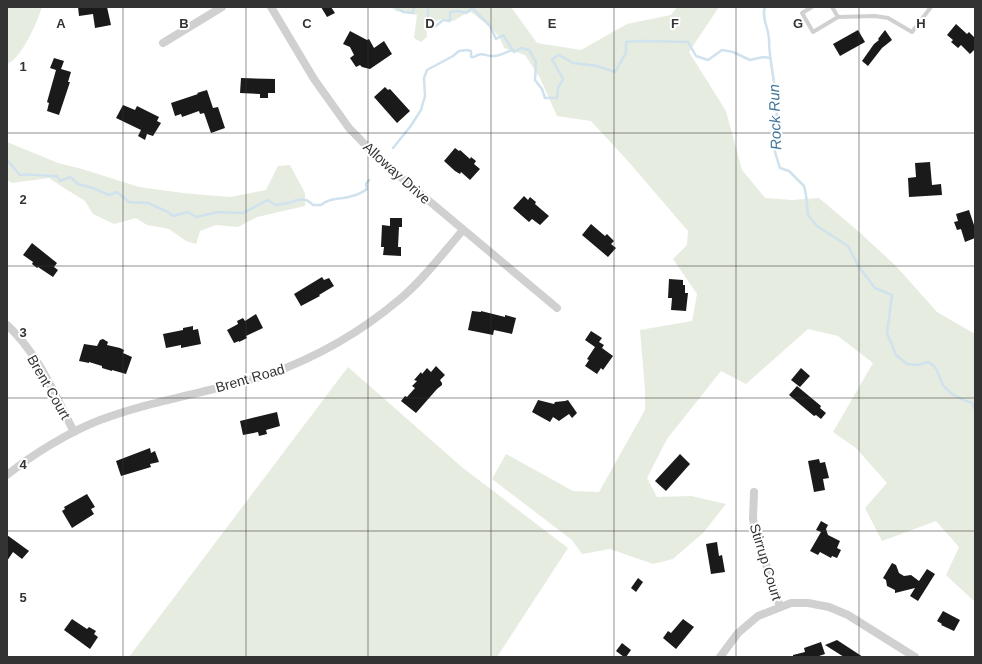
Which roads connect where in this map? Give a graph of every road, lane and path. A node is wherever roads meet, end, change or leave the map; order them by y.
1 (222, 7) edge
2 (271, 7) edge
3 (812, 7) edge
4 (832, 7) edge
5 (931, 7) edge
6 (838, 17) junction
7 (162, 43) dead end
8 (463, 230) junction
9 (557, 308) dead end
10 (7, 325) edge
11 (74, 432) junction
12 (7, 475) edge
13 (754, 492) dead end
14 (780, 607) junction
15 (720, 657) edge
16 (915, 657) edge

1 - 7 street
2 - 8 street, Alloway Drive
3 - 6 lane
4 - 6 lane
5 - 6 lane
8 - 9 street, Alloway Drive
8 - 11 street, Brent Road
10 - 11 street, Brent Court
11 - 12 street, Brent Road
13 - 14 street, Stirrup Court
14 - 15 street
14 - 16 street

